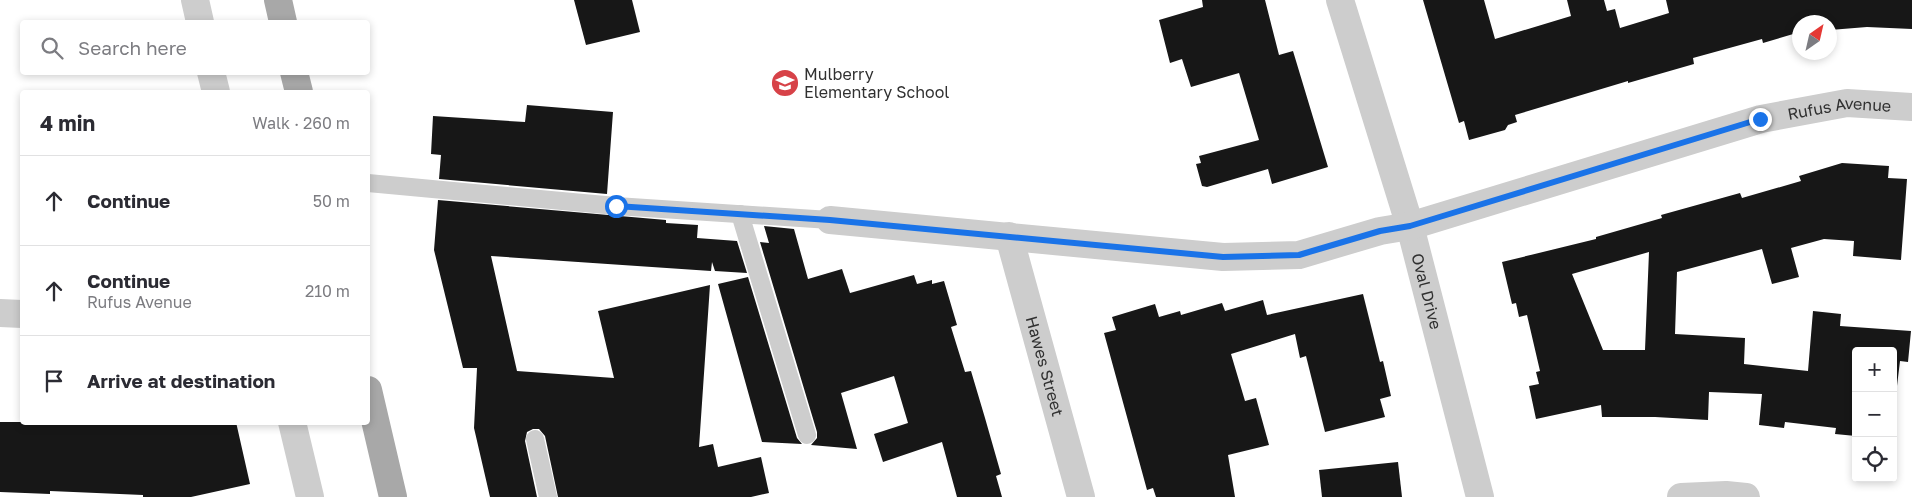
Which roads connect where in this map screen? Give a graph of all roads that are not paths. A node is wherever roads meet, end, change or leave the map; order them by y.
1 (195, 0) edge
2 (278, 0) edge
3 (1340, 0) edge
4 (200, 20) edge
5 (283, 20) edge
6 (212, 75) edge
7 (295, 75) edge
8 (216, 90) edge
9 (298, 90) edge
10 (1912, 107) edge
11 (370, 184) edge
12 (740, 214) junction
13 (830, 220) joint
14 (1410, 226) junction
15 (1009, 236) junction
16 (0, 313) edge
17 (20, 314) edge
18 (370, 399) edge
19 (293, 425) edge
20 (807, 435) dead end
21 (535, 439) dead end
22 (310, 497) edge
23 (393, 497) edge
24 (548, 497) edge
25 (1081, 497) edge
26 (1480, 497) edge
27 (1681, 497) edge
28 (1746, 497) edge

1 - 4 street
2 - 5 main road
3 - 14 street, Oval Drive
6 - 8 street
7 - 9 main road
10 - 14 street, Rufus Avenue
11 - 12 lane
12 - 13 lane
12 - 20 lane
13 - 15 street, Rufus Avenue
14 - 15 street, Rufus Avenue
14 - 26 street, Oval Drive
15 - 25 street, Hawes Street
16 - 17 street
18 - 23 main road
19 - 22 street
21 - 24 lane
27 - 28 street

